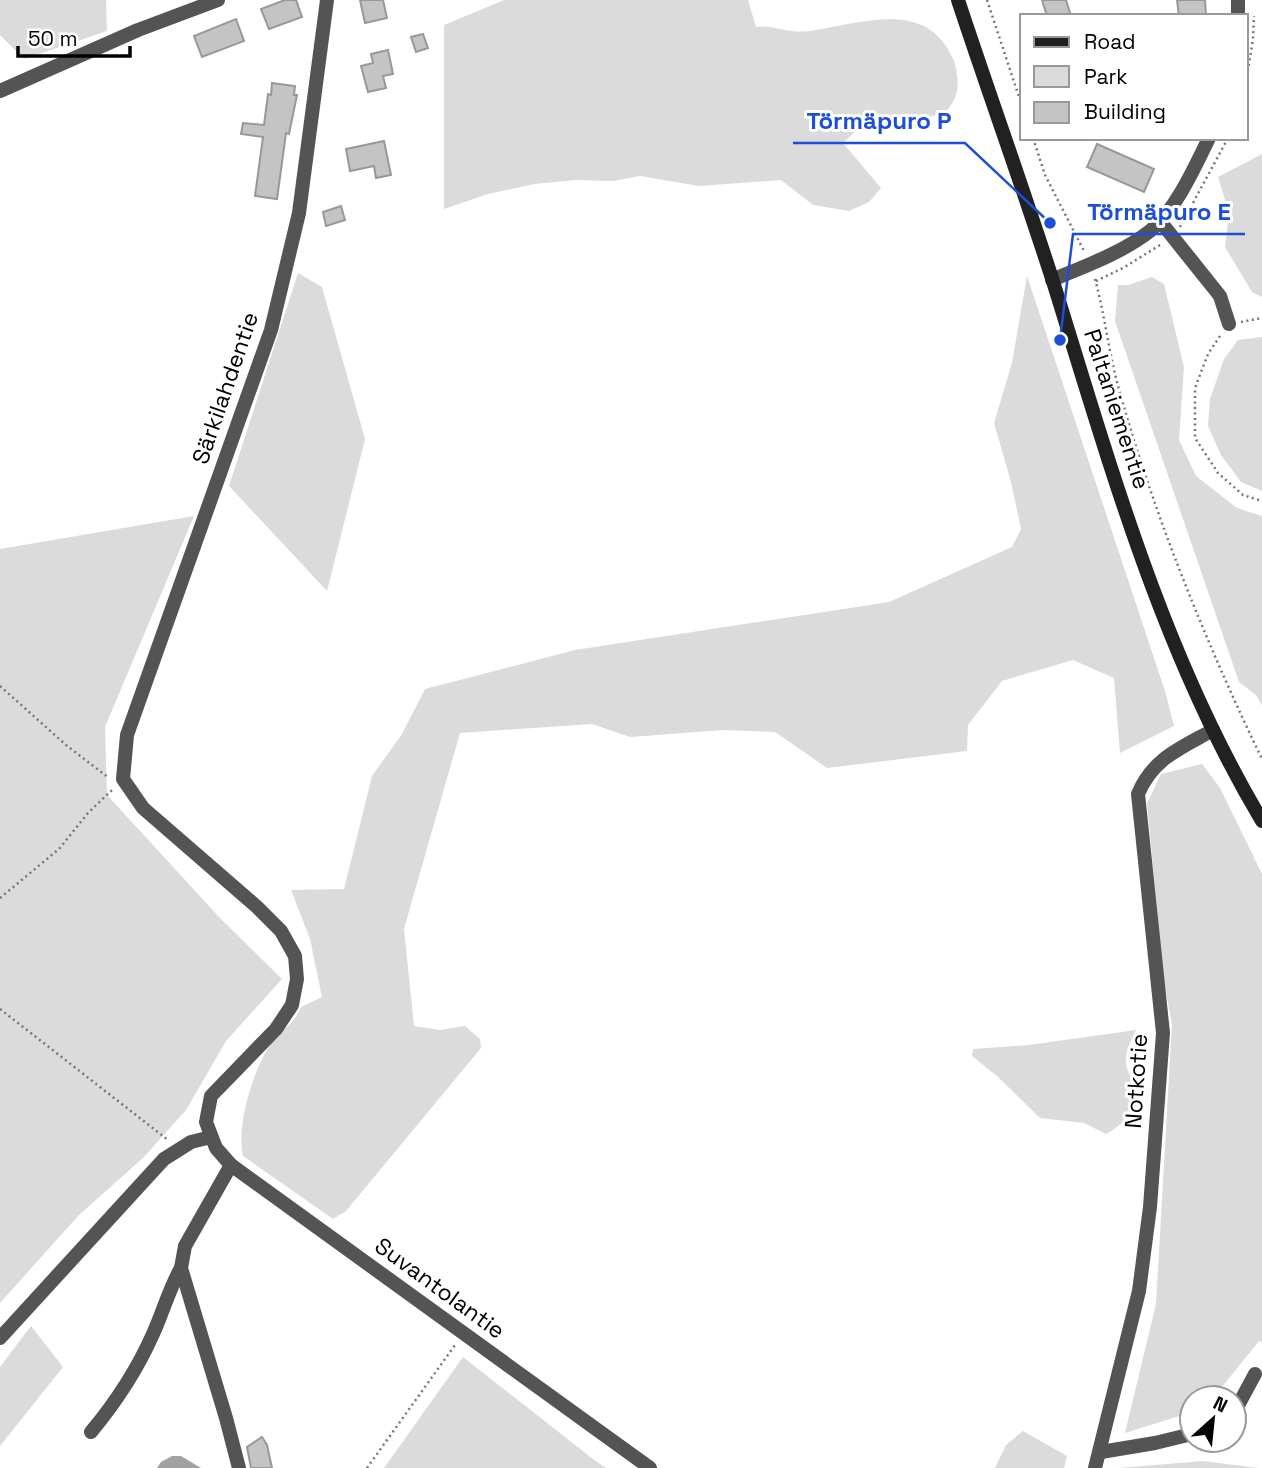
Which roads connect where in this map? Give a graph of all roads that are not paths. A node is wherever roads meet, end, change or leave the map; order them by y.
1 (218, 0) edge
2 (327, 0) edge
3 (958, 0) edge
4 (0, 91) edge
5 (1208, 140) edge
6 (1160, 220) junction
7 (1052, 280) junction
8 (1229, 324) road end
9 (1213, 730) junction
10 (1262, 821) edge
11 (211, 1137) junction
12 (231, 1165) junction
13 (181, 1268) junction
14 (0, 1338) edge
15 (1255, 1374) dead end
16 (1248, 1387) edge
17 (91, 1432) dead end
18 (1178, 1437) edge
19 (1101, 1452) junction
20 (239, 1468) edge
21 (650, 1468) edge
22 (1096, 1468) edge

1 - 4 street
2 - 11 street, Särkilahdentie
3 - 7 street, Paltaniementie
5 - 6 street
6 - 7 street
6 - 8 street
7 - 9 street, Paltaniementie
9 - 10 street, Paltaniementie
9 - 19 street, Notkotie
11 - 12 street, Suvantolantie
11 - 14 street
12 - 13 street
12 - 21 street, Suvantolantie
13 - 17 street
13 - 20 street
15 - 16 street
18 - 19 street
19 - 22 street, Notkotie

